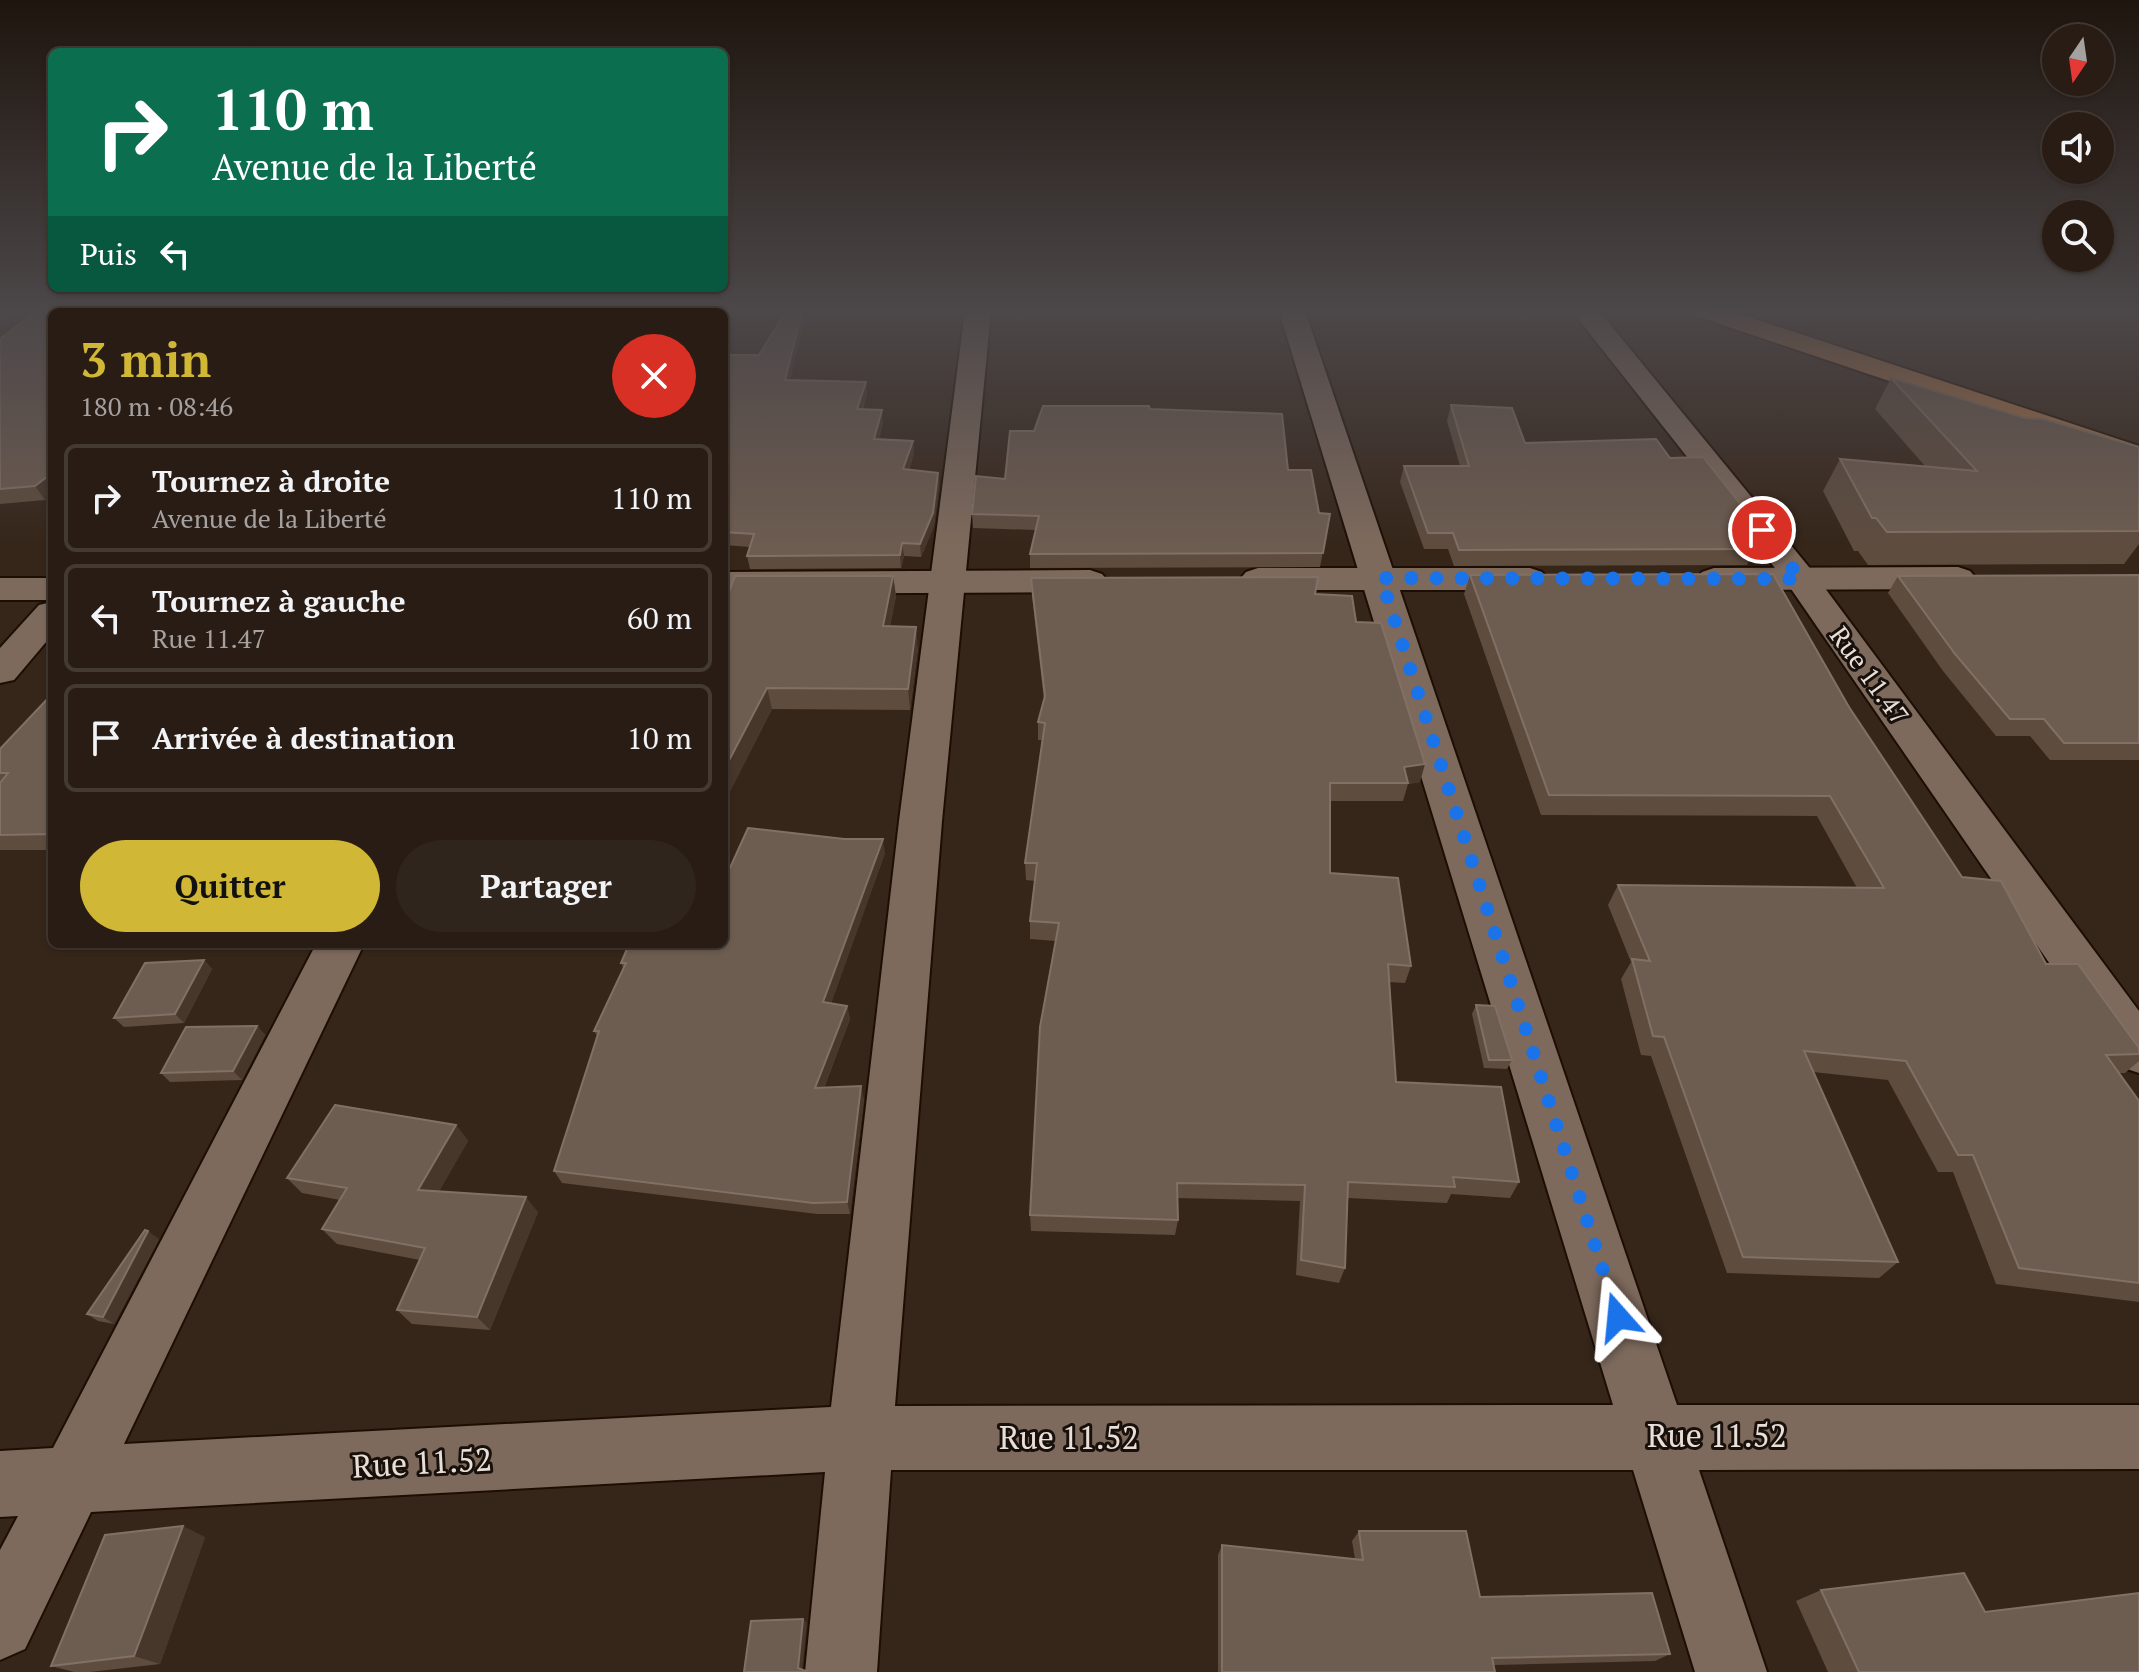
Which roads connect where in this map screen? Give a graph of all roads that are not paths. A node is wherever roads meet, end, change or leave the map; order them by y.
1 (968, 389) edge
2 (1318, 389) edge
3 (1648, 389) edge
4 (1939, 389) edge
5 (2139, 456) edge
6 (1381, 578) junction
7 (1995, 578) edge
8 (1568, 579) edge
9 (1677, 579) edge
10 (1801, 579) junction
11 (1116, 580) edge
12 (1225, 580) edge
13 (945, 582) junction
14 (728, 583) edge
15 (0, 589) edge
16 (48, 589) edge
17 (48, 617) edge
18 (0, 671) edge
19 (338, 948) edge
20 (2139, 1051) edge
21 (1656, 1435) junction
22 (2139, 1437) edge
23 (859, 1438) junction
24 (72, 1481) junction
25 (0, 1484) edge
26 (0, 1624) edge
27 (841, 1672) edge
28 (1731, 1672) edge

1 - 13 street
2 - 6 street
3 - 10 street, Rue 11.47
4 - 5 main road
6 - 8 street
6 - 12 street
6 - 21 street
7 - 10 street
9 - 10 street
10 - 20 street, Rue 11.47
11 - 13 street
13 - 14 street
13 - 23 street
15 - 16 street
17 - 18 street
19 - 24 street
21 - 22 street, Rue 11.52
21 - 23 street, Rue 11.52
21 - 28 street
23 - 24 street, Rue 11.52
23 - 27 street
24 - 25 street, Rue 11.52
24 - 26 street

